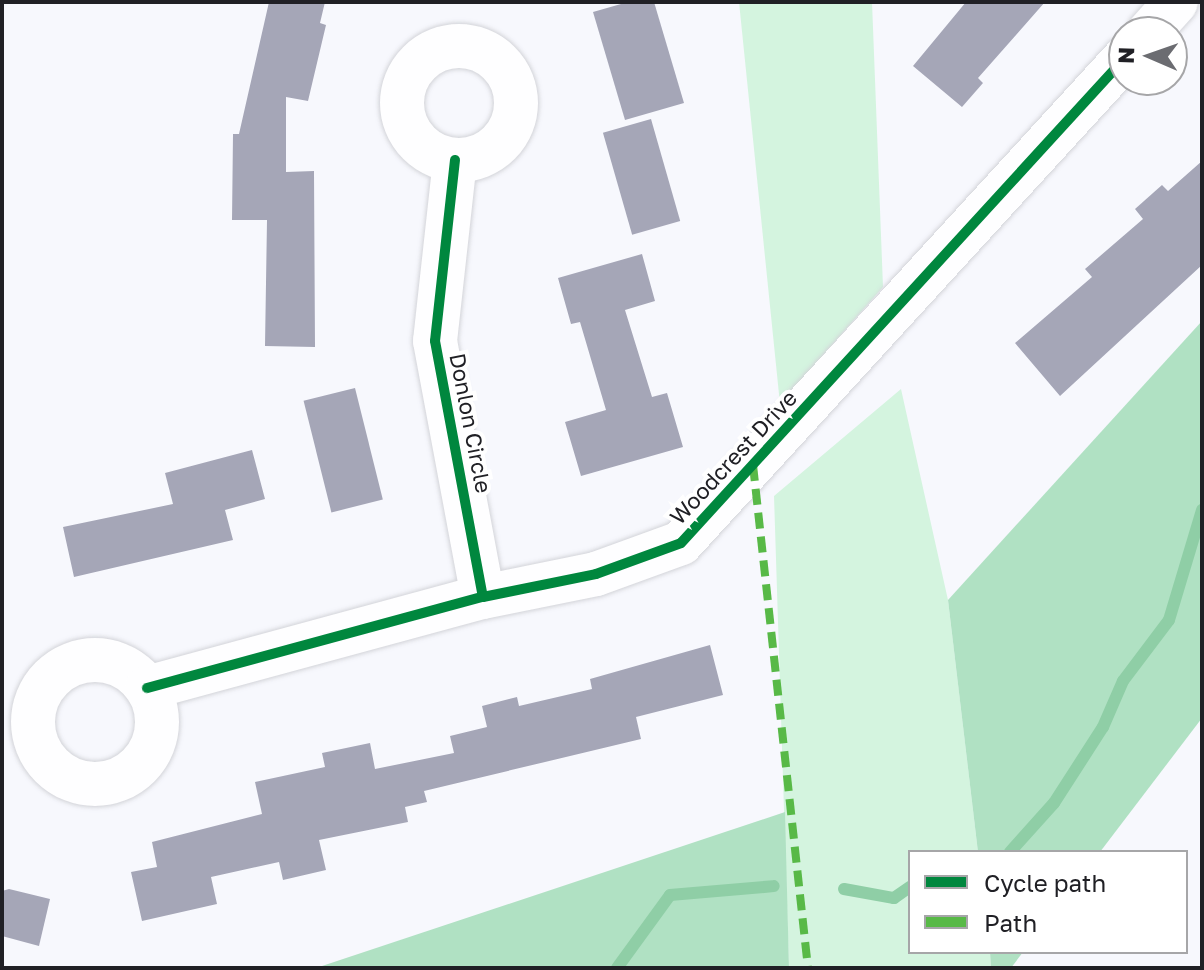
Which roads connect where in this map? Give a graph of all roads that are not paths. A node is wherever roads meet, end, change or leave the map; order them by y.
1 (1108, 76) edge
2 (455, 160) dead end
3 (483, 597) junction
4 (147, 688) dead end

1 - 3 street, Woodcrest Drive
2 - 3 street, Donlon Circle
3 - 4 street, Woodcrest Drive

